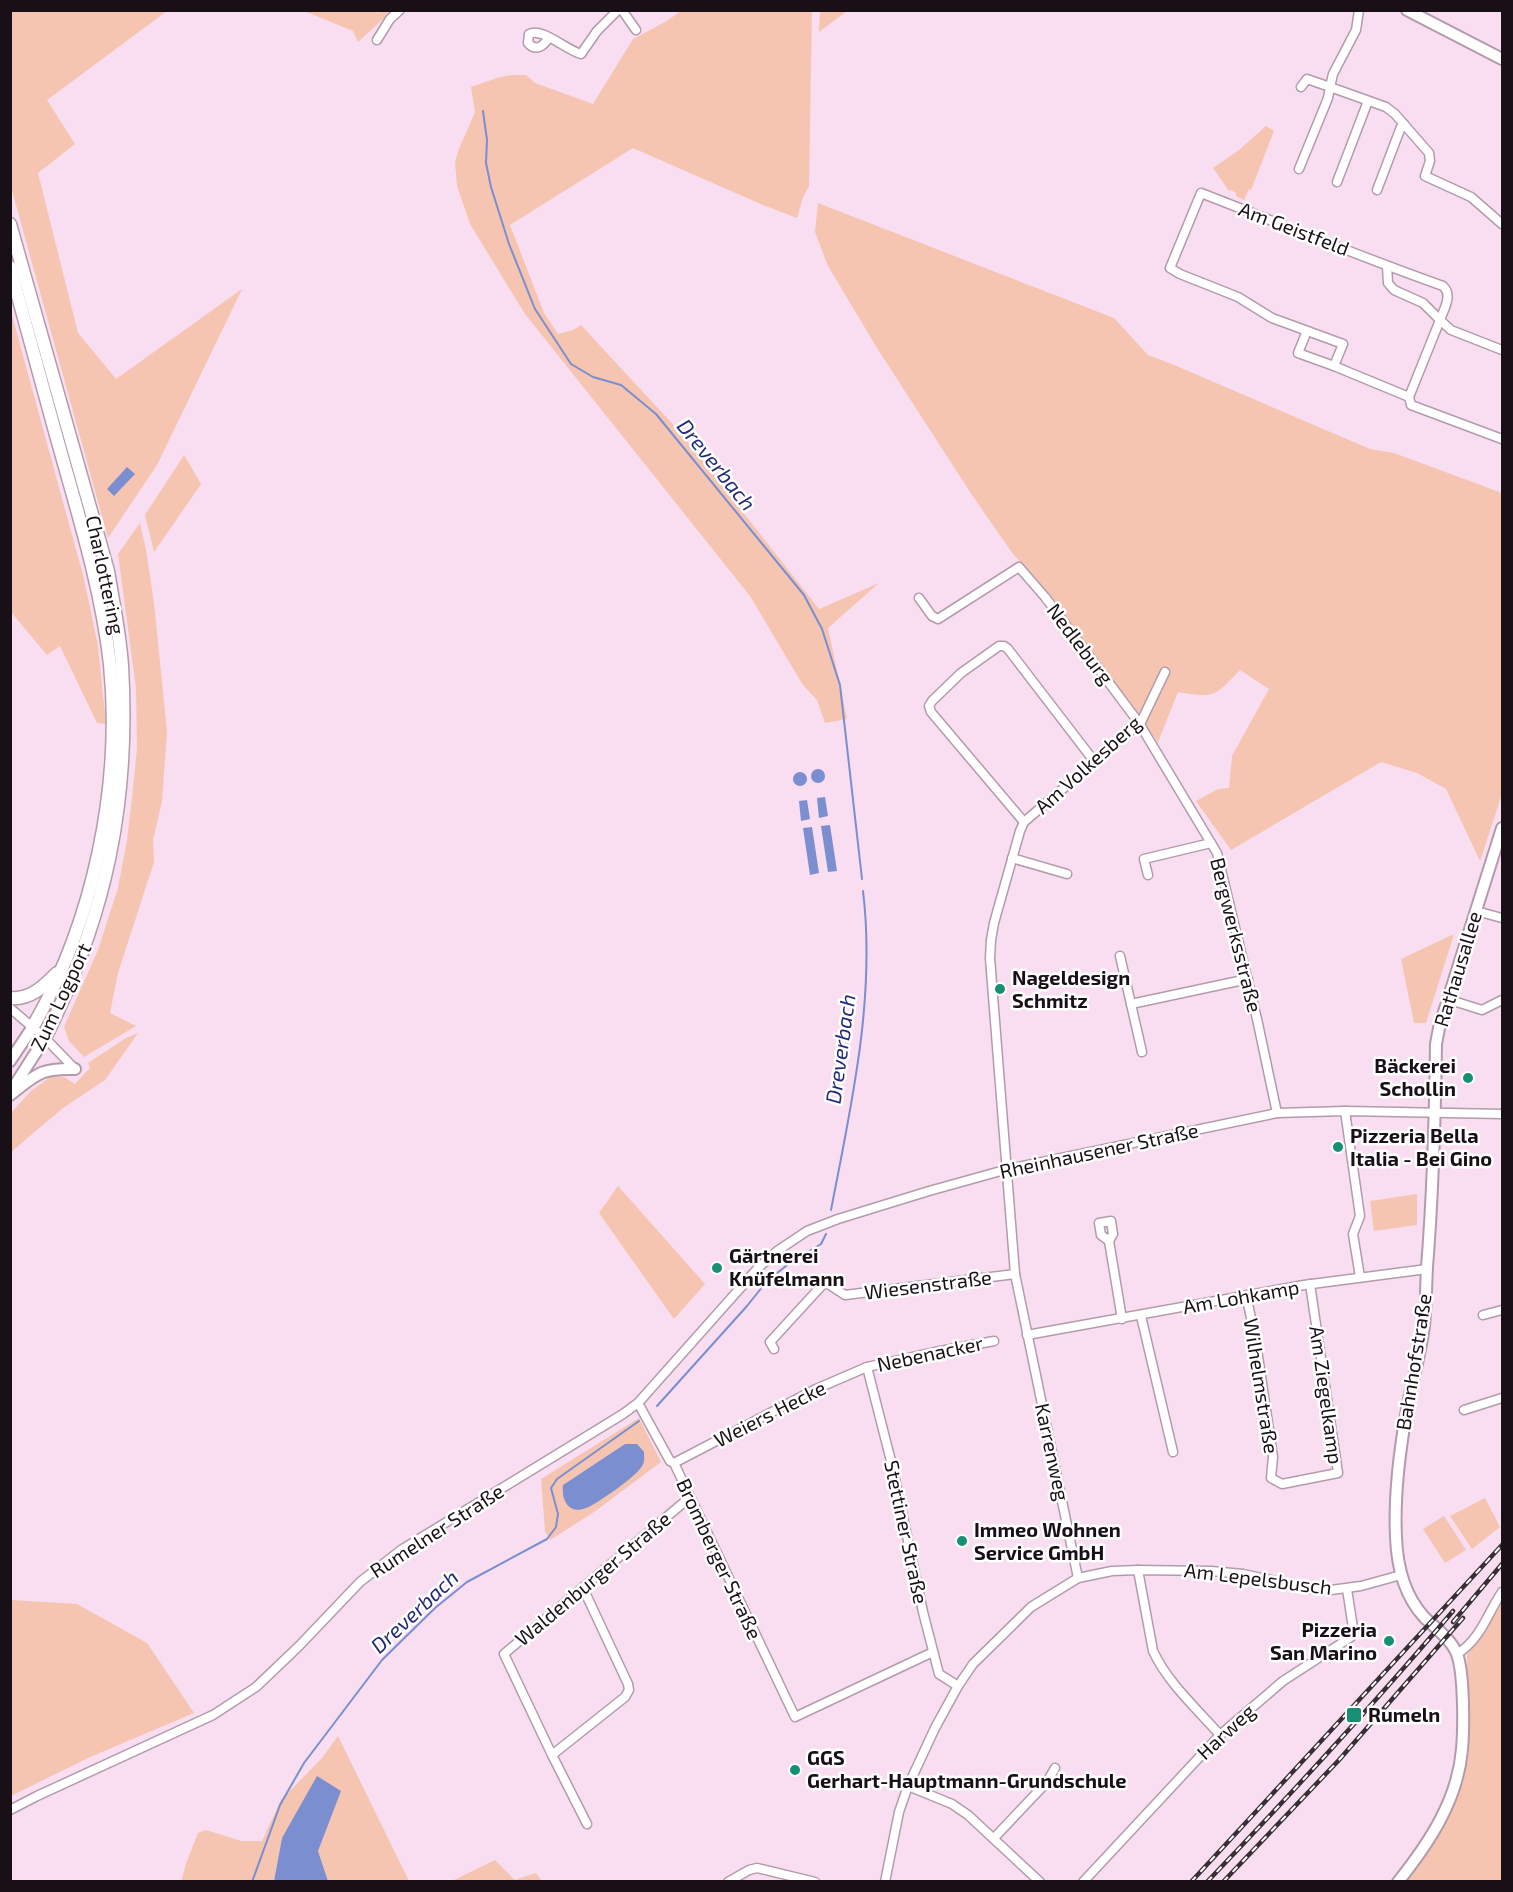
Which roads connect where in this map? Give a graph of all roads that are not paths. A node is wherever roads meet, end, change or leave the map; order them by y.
1 (400, 10) edge
2 (620, 10) edge
3 (1359, 10) edge
4 (1407, 10) edge
5 (636, 30) dead end
6 (549, 37) dead end
7 (378, 40) dead end
8 (1503, 59) edge
9 (1301, 87) dead end
10 (1330, 87) junction
11 (1368, 101) junction
12 (1404, 124) junction
13 (1299, 169) dead end
14 (1337, 182) dead end
15 (1377, 190) dead end
16 (10, 224) edge
17 (1503, 224) edge
18 (1387, 266) junction
19 (10, 267) edge
20 (1440, 320) junction
21 (1307, 331) junction
22 (1503, 350) edge
23 (1334, 366) junction
24 (1409, 397) junction
25 (1503, 440) edge
26 (919, 598) dead end
27 (1166, 672) dead end
28 (1139, 723) junction
29 (1094, 761) junction
30 (1024, 822) junction
31 (1503, 828) edge
32 (1211, 843) junction
33 (1012, 858) junction
34 (1068, 874) dead end
35 (1148, 875) dead end
36 (85, 903) joint
37 (1476, 911) junction
38 (1503, 918) edge
39 (90, 932) joint
40 (1120, 956) dead end
41 (62, 968) junction
42 (1248, 980) junction
43 (10, 998) edge
44 (1447, 999) junction
45 (1503, 1000) edge
46 (1131, 1004) junction
47 (10, 1008) edge
48 (32, 1028) junction
49 (45, 1038) junction
50 (1142, 1052) dead end
51 (10, 1061) edge
52 (75, 1069) joint
53 (10, 1093) edge
54 (1345, 1111) junction
55 (1277, 1113) junction
56 (1435, 1113) junction
57 (1503, 1114) edge
58 (1008, 1169) junction
59 (1109, 1242) dead end
60 (777, 1251) joint
61 (1427, 1269) junction
62 (1015, 1275) junction
63 (1360, 1278) junction
64 (1310, 1284) junction
65 (1246, 1295) junction
66 (1503, 1310) edge
67 (1483, 1315) dead end
68 (1141, 1316) junction
69 (1122, 1319) junction
70 (1027, 1335) junction
71 (994, 1341) dead end
72 (774, 1349) dead end
73 (867, 1367) junction
74 (1503, 1398) edge
75 (638, 1403) junction
76 (1464, 1410) dead end
77 (1173, 1452) dead end
78 (674, 1463) junction
79 (1271, 1478) joint
80 (689, 1498) junction
81 (1138, 1570) junction
82 (1401, 1575) junction
83 (1078, 1578) junction
84 (583, 1588) junction
85 (1347, 1588) junction
86 (1503, 1592) edge
87 (933, 1652) junction
88 (1457, 1654) junction
89 (958, 1686) junction
90 (1220, 1735) junction
91 (552, 1755) junction
92 (1055, 1768) dead end
93 (908, 1785) junction
94 (10, 1810) edge
95 (587, 1824) dead end
96 (994, 1838) junction
97 (732, 1881) edge
98 (815, 1881) edge
99 (885, 1881) edge
100 (1040, 1881) edge
101 (1083, 1881) edge
102 (1398, 1881) edge

1 - 7 street
2 - 5 street
2 - 6 street
3 - 10 street
4 - 8 main road
9 - 10 street
10 - 11 street
10 - 13 street
11 - 12 street
11 - 14 street
12 - 15 street
12 - 17 street
16 - 39 highway, Charlottering
18 - 20 street
18 - 20 street, Am Geistfeld
18 - 21 street, Am Geistfeld
19 - 36 highway, Charlottering
20 - 22 street
20 - 24 street
21 - 23 street
21 - 23 street
23 - 24 street
24 - 25 street
26 - 28 street, Nedleburg
27 - 28 street, Am Volkesberg
28 - 29 street, Am Volkesberg
28 - 32 street, Nedleburg
29 - 30 street, Am Volkesberg
29 - 30 street
30 - 33 street, Am Volkesberg
31 - 37 main road, Rathausallee
32 - 35 street, Bergwerksstraße
32 - 42 street, Bergwerksstraße
33 - 34 street
33 - 58 street, Am Volkesberg
36 - 41 highway, Zum Logport
37 - 38 street
37 - 44 main road, Rathausallee
39 - 49 highway, Zum Logport
40 - 46 street
41 - 43 highway
41 - 48 highway, Zum Logport
42 - 46 street
42 - 55 street, Bergwerksstraße
44 - 45 street
44 - 56 main road, Rathausallee
46 - 50 street
47 - 48 street
48 - 49 street
48 - 51 main road, Zum Logport
49 - 52 street
49 - 53 main road, Zum Logport
52 - 53 main road
54 - 55 street, Rheinhausener Straße
54 - 56 street, Rheinhausener Straße
54 - 63 street
55 - 58 street, Rheinhausener Straße
56 - 57 street, Rheinhausener Straße
56 - 61 main road, Bahnhofstraße
58 - 60 street, Rheinhausener Straße
58 - 62 street, Karrenweg
59 - 69 street
60 - 75 street, Rumelner Straße
61 - 63 street, Am Lohkamp
61 - 82 main road, Bahnhofstraße
62 - 70 street, Karrenweg
62 - 72 street, Wiesenstraße
63 - 64 street, Am Lohkamp
64 - 65 street, Am Lohkamp
64 - 79 street, Am Ziegelkamp
65 - 68 street, Am Lohkamp
65 - 79 street, Wilhelmstraße
66 - 67 street
68 - 69 street, Am Lohkamp
68 - 77 street
69 - 70 street, Am Lohkamp
70 - 83 street, Karrenweg
71 - 73 street, Nebenacker
73 - 78 street, Weiers Hecke
73 - 87 street, Stettiner Straße
74 - 76 street
75 - 78 street, Bromberger Straße
75 - 94 street, Rumelner Straße
78 - 80 street, Bromberger Straße
80 - 84 street, Waldenburger Straße
80 - 87 street, Bromberger Straße
81 - 83 street, Am Lepelsbusch
81 - 85 street, Am Lepelsbusch
81 - 90 street
82 - 85 street, Am Lepelsbusch
82 - 88 main road, Bahnhofstraße
83 - 89 street
84 - 91 street
84 - 91 street, Waldenburger Straße
85 - 90 street, Harweg
86 - 88 street
87 - 89 street, Stettiner Straße
88 - 102 main road
89 - 93 street
90 - 101 street, Harweg
91 - 95 street, Waldenburger Straße
92 - 96 street
93 - 96 street
93 - 99 street
96 - 100 street
97 - 98 street

